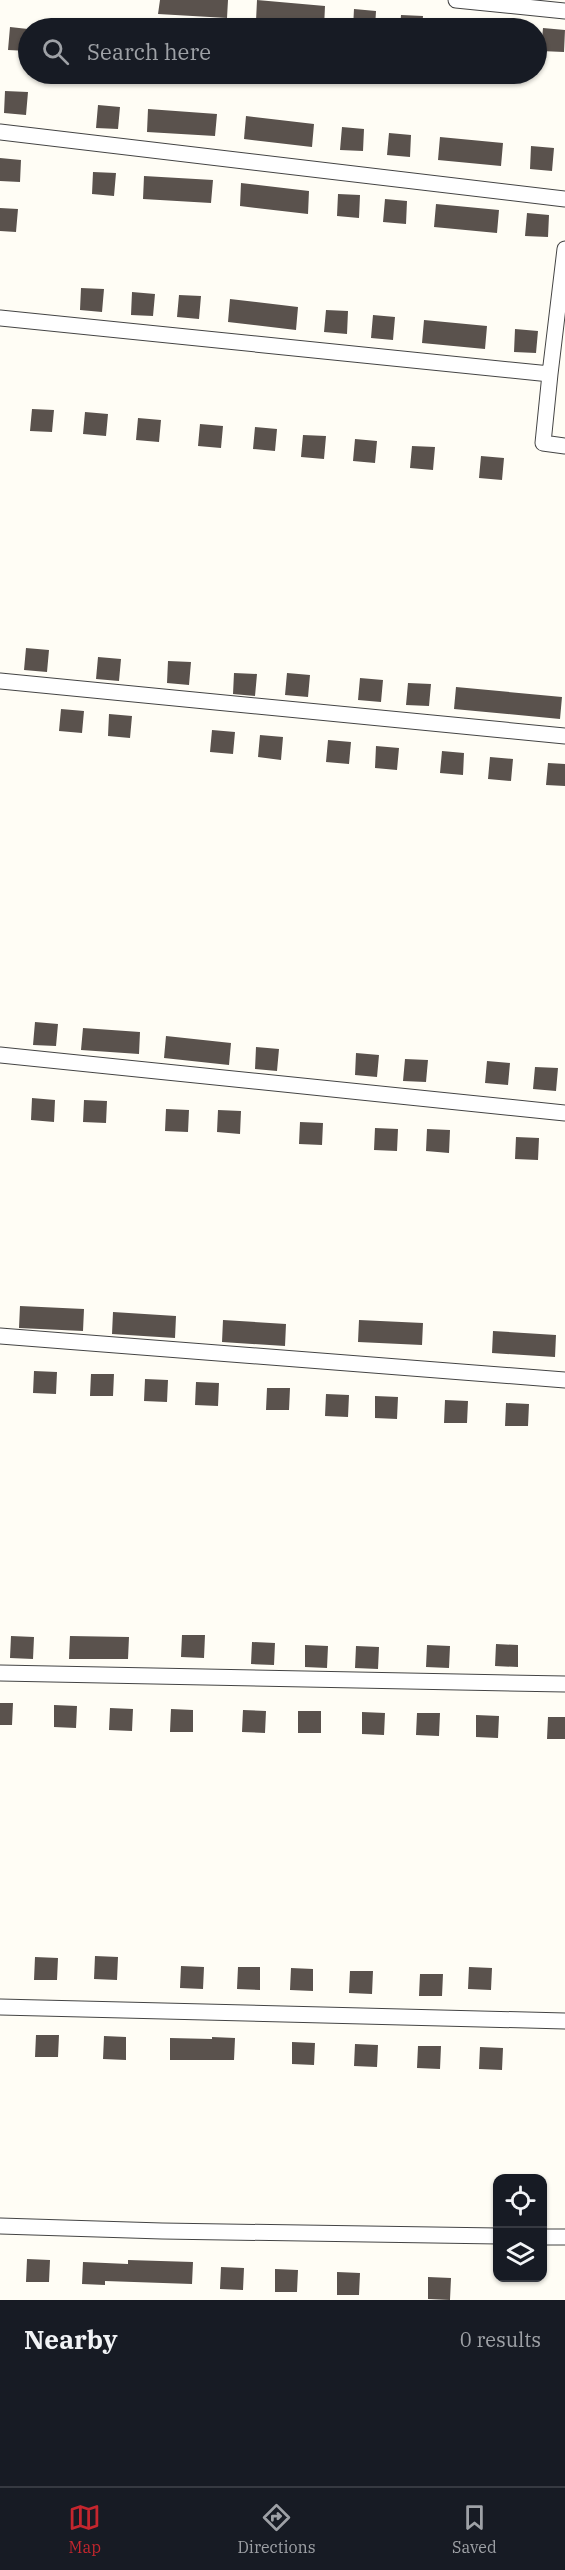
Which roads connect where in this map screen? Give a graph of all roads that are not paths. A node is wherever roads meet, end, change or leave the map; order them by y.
1 (456, 0) edge
2 (565, 11) edge
3 (0, 132) edge
4 (565, 199) edge
5 (564, 258) edge
6 (0, 318) edge
7 (550, 374) junction
8 (565, 446) edge
9 (0, 681) edge
10 (565, 736) edge
11 (0, 1055) edge
12 (565, 1113) edge
13 (0, 1336) edge
14 (565, 1380) edge
15 (0, 1673) edge
16 (565, 1684) edge
17 (0, 2007) edge
18 (565, 2021) edge
19 (0, 2226) edge
20 (493, 2236) edge
21 (547, 2237) edge
22 (565, 2237) edge

1 - 2 street
3 - 4 street
5 - 7 street
6 - 7 street
7 - 8 street
9 - 10 street
11 - 12 street
13 - 14 street
15 - 16 street
17 - 18 street
19 - 20 street
21 - 22 street

